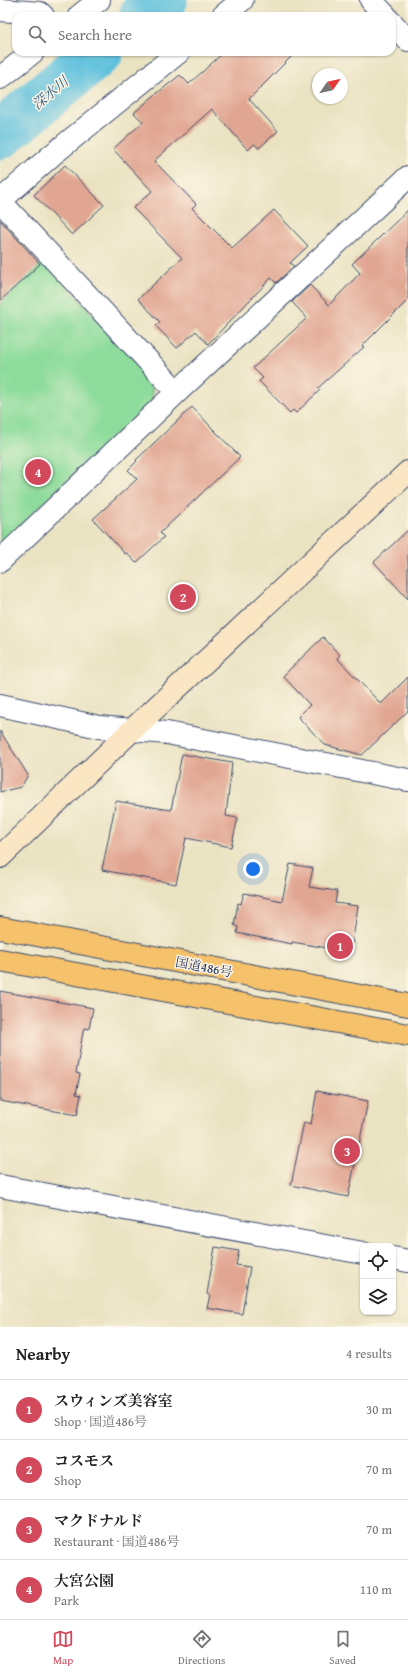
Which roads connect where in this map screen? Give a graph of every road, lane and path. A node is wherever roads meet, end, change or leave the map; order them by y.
1 (98, 0) edge
2 (242, 0) edge
3 (371, 0) edge
4 (0, 10) edge
5 (27, 12) edge
6 (84, 12) edge
7 (228, 12) edge
8 (382, 12) edge
9 (396, 27) edge
10 (408, 40) edge
11 (28, 56) edge
12 (174, 56) edge
13 (0, 78) edge
14 (408, 176) edge
15 (0, 201) edge
16 (176, 392) junction
17 (408, 472) edge
18 (0, 561) edge
19 (0, 705) edge
20 (131, 731) junction
21 (408, 780) edge
22 (0, 857) edge
23 (0, 928) edge
24 (0, 960) edge
25 (408, 1005) edge
26 (408, 1035) edge
27 (0, 1186) edge
28 (360, 1252) edge
29 (396, 1259) edge
30 (408, 1261) edge

1 - 6 street
2 - 7 street
3 - 8 street
4 - 5 street
9 - 10 street
11 - 13 street
12 - 15 street
14 - 16 street
15 - 16 street
16 - 18 street
17 - 20 street
19 - 20 street
20 - 21 street
20 - 22 street
23 - 25 highway, 国道486号
24 - 26 highway
27 - 28 street
29 - 30 street

